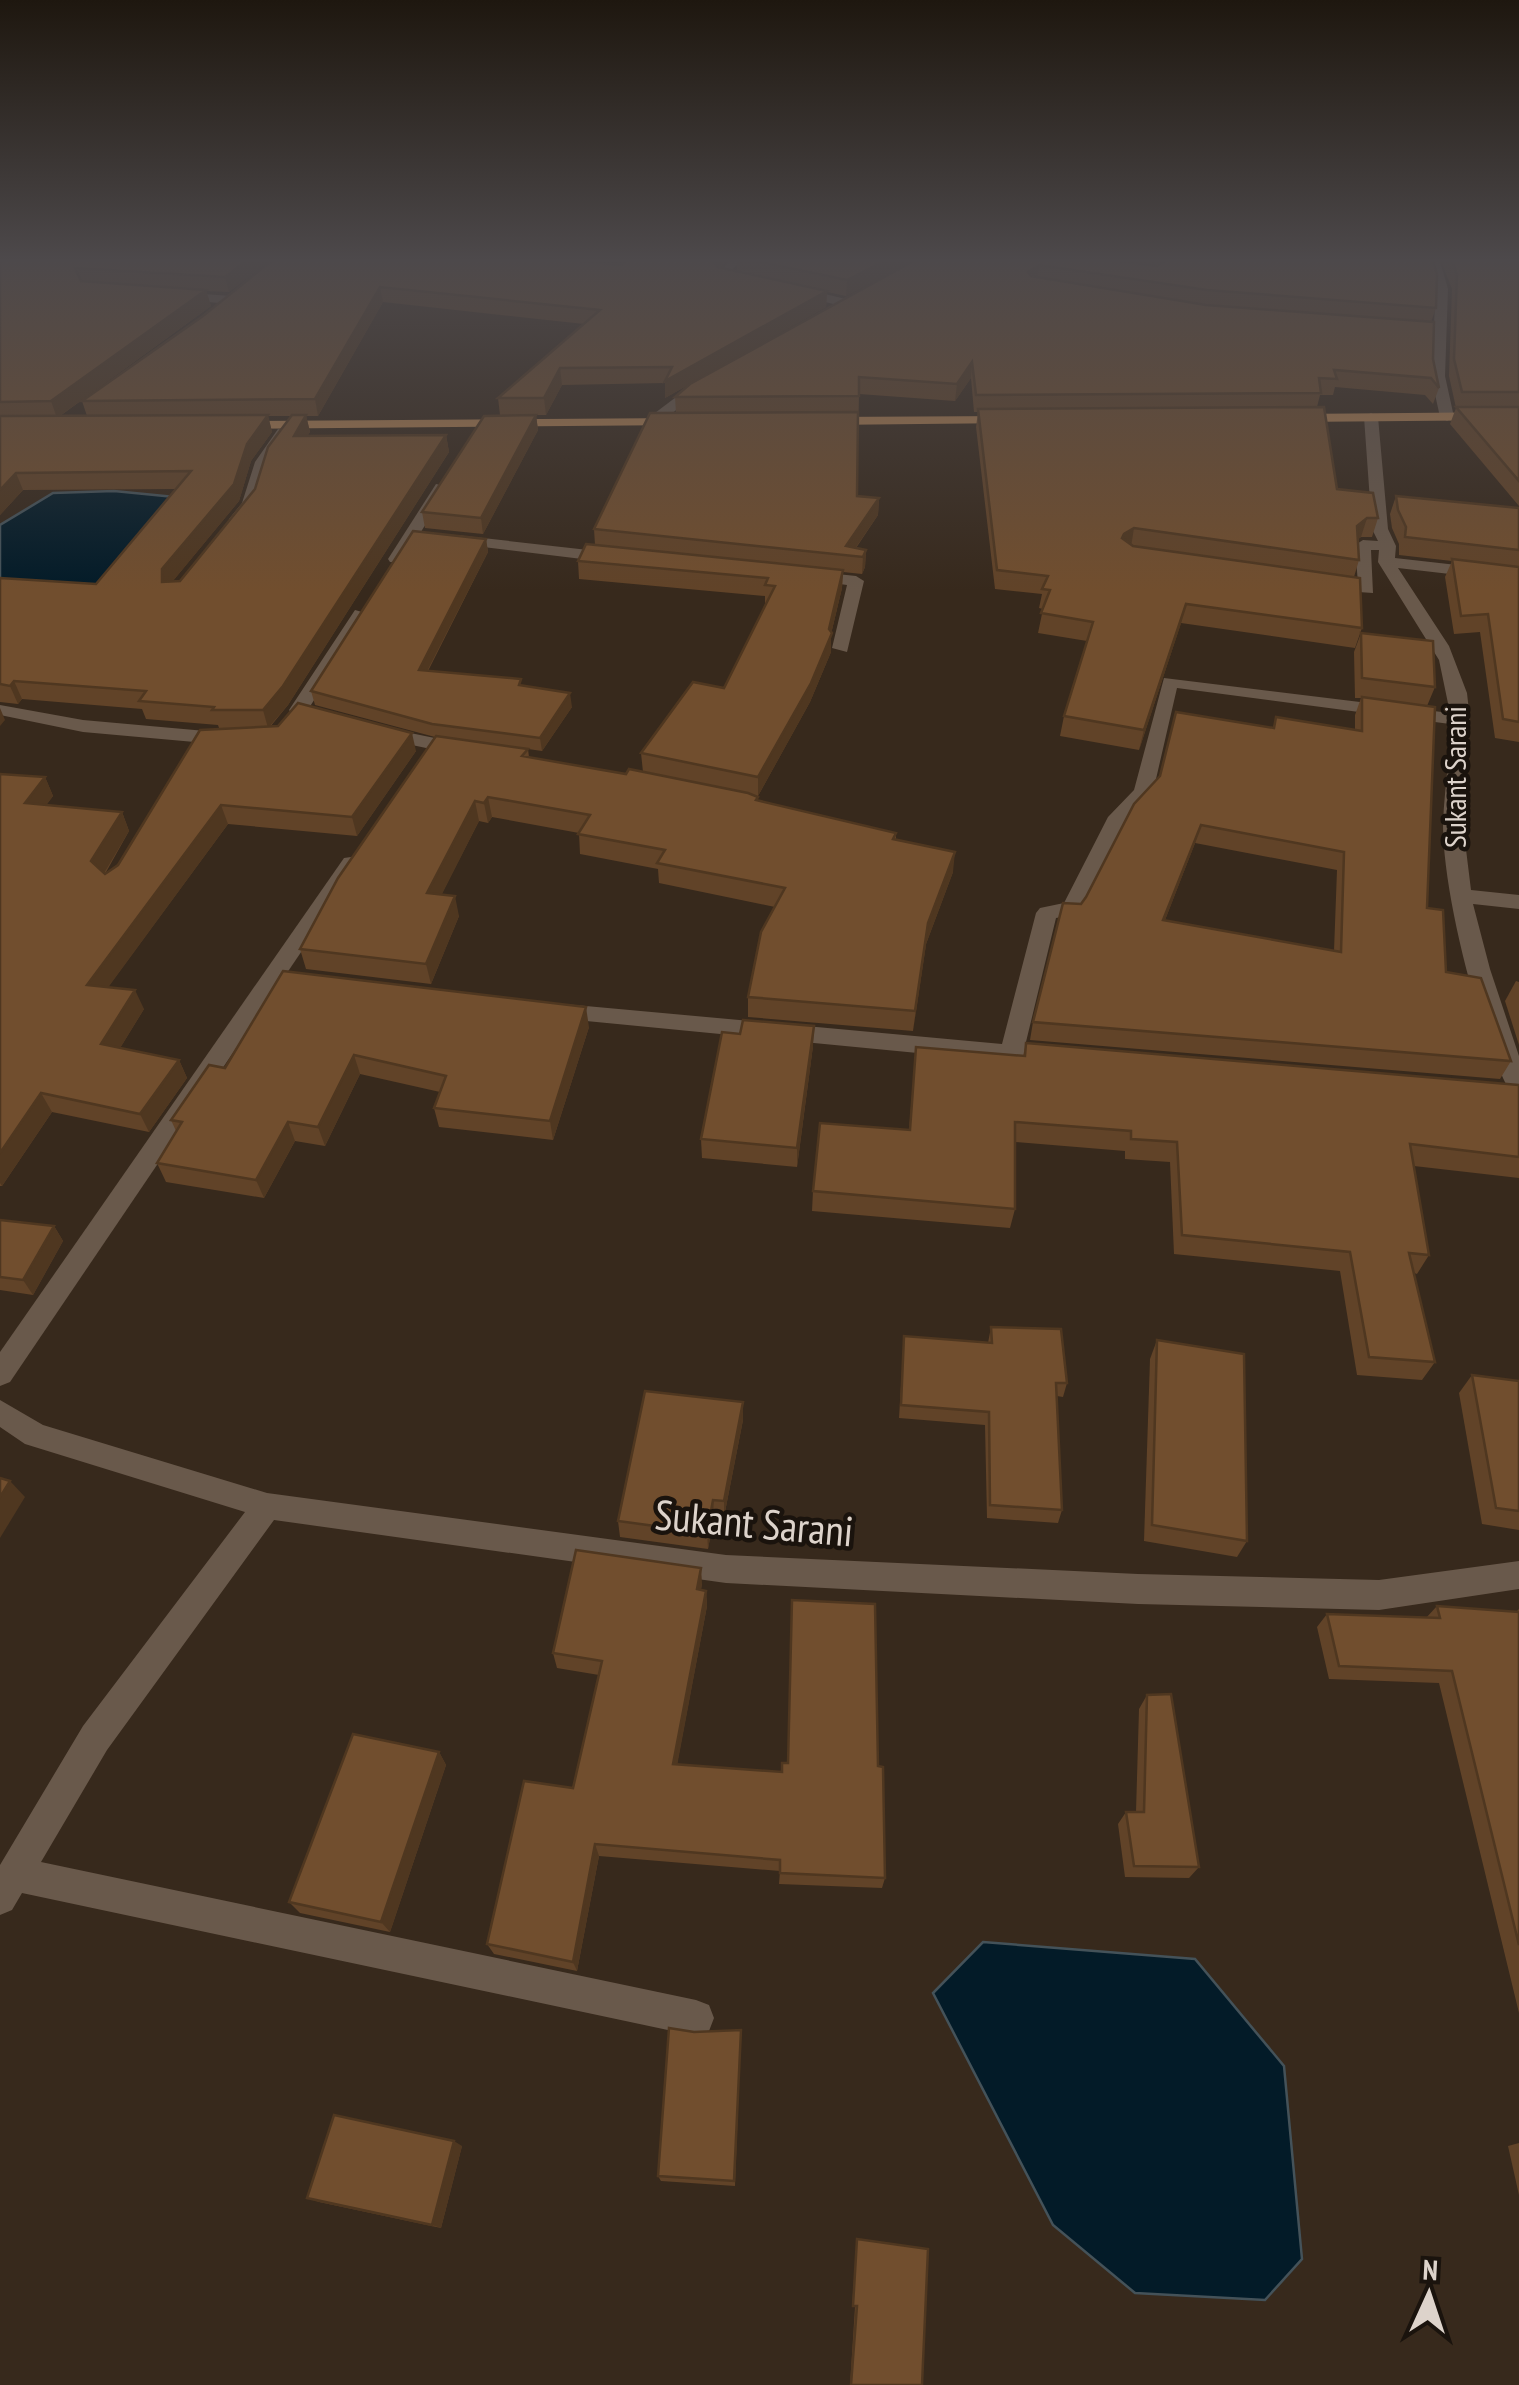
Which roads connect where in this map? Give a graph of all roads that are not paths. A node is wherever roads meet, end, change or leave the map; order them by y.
1 (1438, 369) edge
2 (712, 378) edge
3 (1519, 416) edge
4 (1371, 417) junction
5 (1447, 417) junction
6 (1271, 418) edge
7 (1032, 420) edge
8 (812, 421) edge
9 (652, 422) junction
10 (692, 422) edge
11 (289, 424) junction
12 (232, 425) edge
13 (450, 471) edge
14 (225, 534) edge
15 (412, 535) junction
16 (1387, 554) junction
17 (628, 560) edge
18 (799, 575) edge
19 (1519, 577) edge
20 (1308, 582) edge
21 (381, 583) edge
22 (370, 599) edge
23 (841, 648) dead end
24 (0, 710) edge
25 (1461, 720) junction
26 (334, 721) edge
27 (367, 730) edge
28 (247, 740) edge
29 (485, 753) edge
30 (368, 838) edge
31 (1460, 896) junction
32 (1519, 902) edge
33 (520, 1007) edge
34 (1011, 1054) junction
35 (1070, 1058) edge
36 (1512, 1091) edge
37 (0, 1374) edge
38 (0, 1412) edge
39 (266, 1506) junction
40 (1519, 1575) edge
41 (7, 1886) edge
42 (696, 2018) dead end

1 - 5 street
2 - 9 street
3 - 5 main road
4 - 5 main road
4 - 6 main road
4 - 16 street, Sukant Sarani
7 - 8 main road
9 - 10 main road
9 - 11 main road
11 - 12 main road
11 - 14 street
13 - 15 street
15 - 17 street
15 - 21 street
16 - 19 street
16 - 20 street
16 - 25 street, Sukant Sarani
18 - 23 street
22 - 26 street
24 - 28 street
25 - 31 street, Sukant Sarani
25 - 34 street
27 - 29 street
30 - 37 street
31 - 32 street
31 - 36 street, Sukant Sarani
33 - 34 street
34 - 35 street
38 - 39 street, Sukant Sarani
39 - 40 street, Sukant Sarani
39 - 41 street
41 - 42 street

